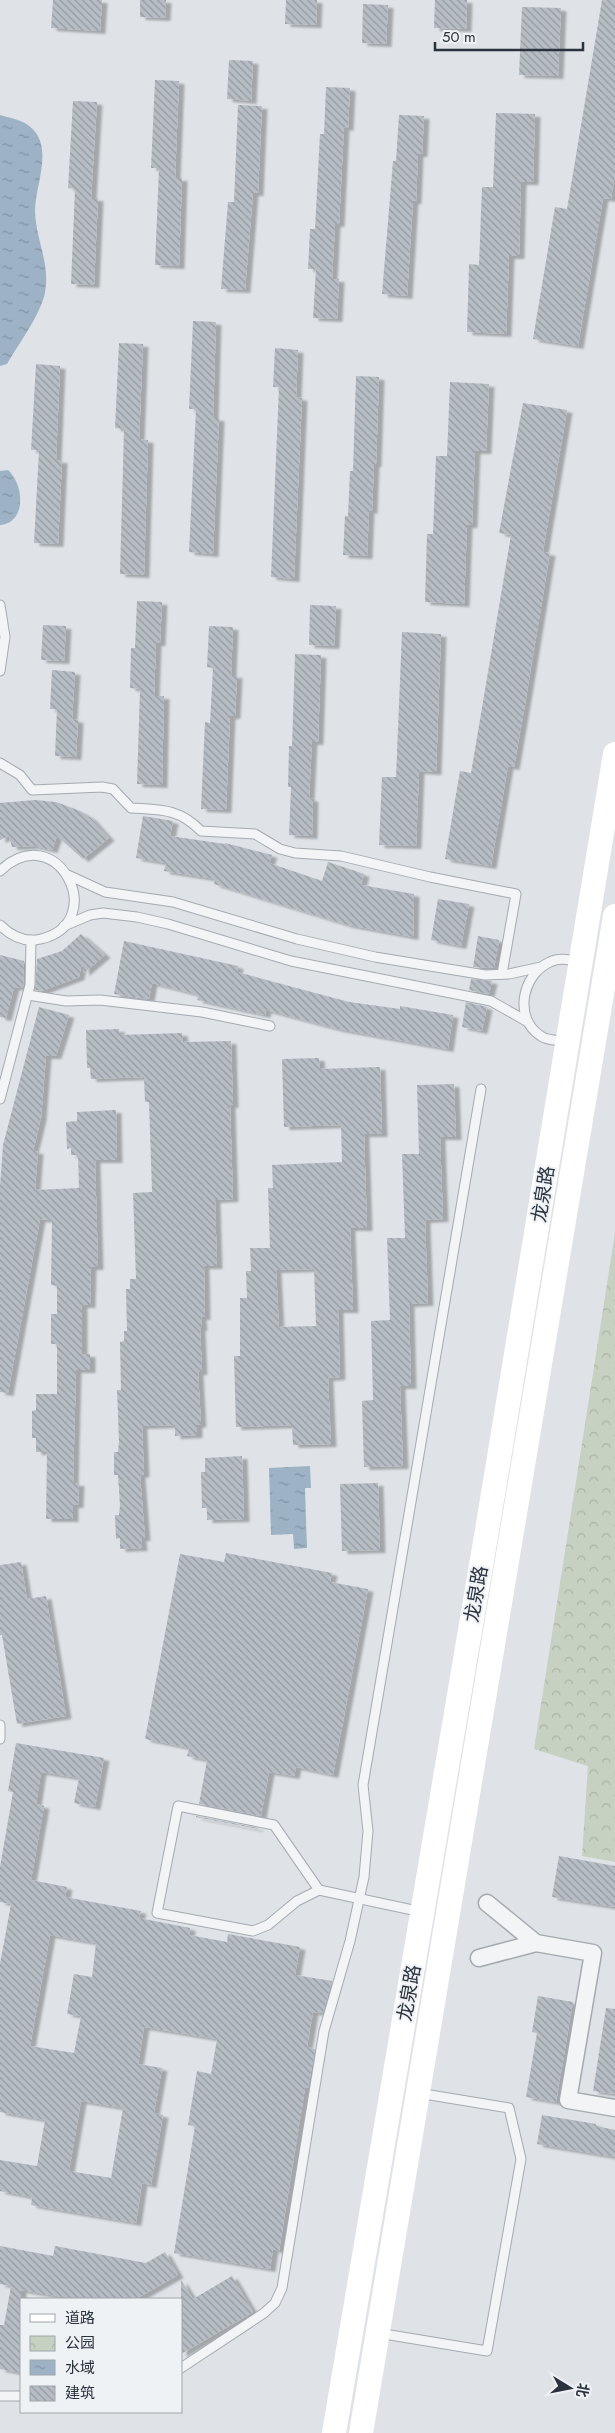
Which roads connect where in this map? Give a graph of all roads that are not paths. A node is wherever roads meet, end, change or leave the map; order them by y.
1 (0, 604) edge
2 (0, 671) edge
3 (615, 754) edge
4 (0, 763) edge
5 (0, 871) edge
6 (68, 875) junction
7 (615, 916) edge
8 (0, 925) edge
9 (64, 926) junction
10 (31, 940) junction
11 (581, 962) junction
12 (541, 967) junction
13 (502, 974) junction
14 (28, 995) junction
15 (528, 1022) junction
16 (270, 1026) dead end
17 (568, 1042) junction
18 (481, 1089) dead end
19 (0, 1099) edge
20 (0, 1725) edge
21 (0, 1740) edge
22 (319, 1890) junction
23 (360, 1898) junction
24 (487, 1903) dead end
25 (422, 1912) junction
26 (536, 1943) junction
27 (479, 1958) dead end
28 (418, 2093) junction
29 (615, 2108) edge
30 (378, 2333) junction
31 (182, 2367) edge
32 (0, 2396) edge
33 (20, 2396) edge
34 (334, 2433) edge
35 (361, 2433) edge

1 - 2 lane
3 - 11 main road, 龙泉路
4 - 13 lane
5 - 6 lane
6 - 9 lane
6 - 13 lane
7 - 28 main road, 龙泉路
8 - 10 lane
9 - 10 lane
9 - 15 lane
10 - 14 lane
11 - 12 lane
11 - 17 main road, 龙泉路
12 - 13 lane
12 - 15 lane
14 - 16 lane
14 - 19 lane
15 - 17 lane
17 - 25 main road, 龙泉路
18 - 23 lane
20 - 21 lane
22 - 22 lane
22 - 23 lane
23 - 25 lane
23 - 31 lane
24 - 26 street
25 - 34 main road, 龙泉路
26 - 27 street
26 - 29 street
28 - 30 main road, 龙泉路
28 - 30 lane
30 - 35 main road, 龙泉路
32 - 33 lane

